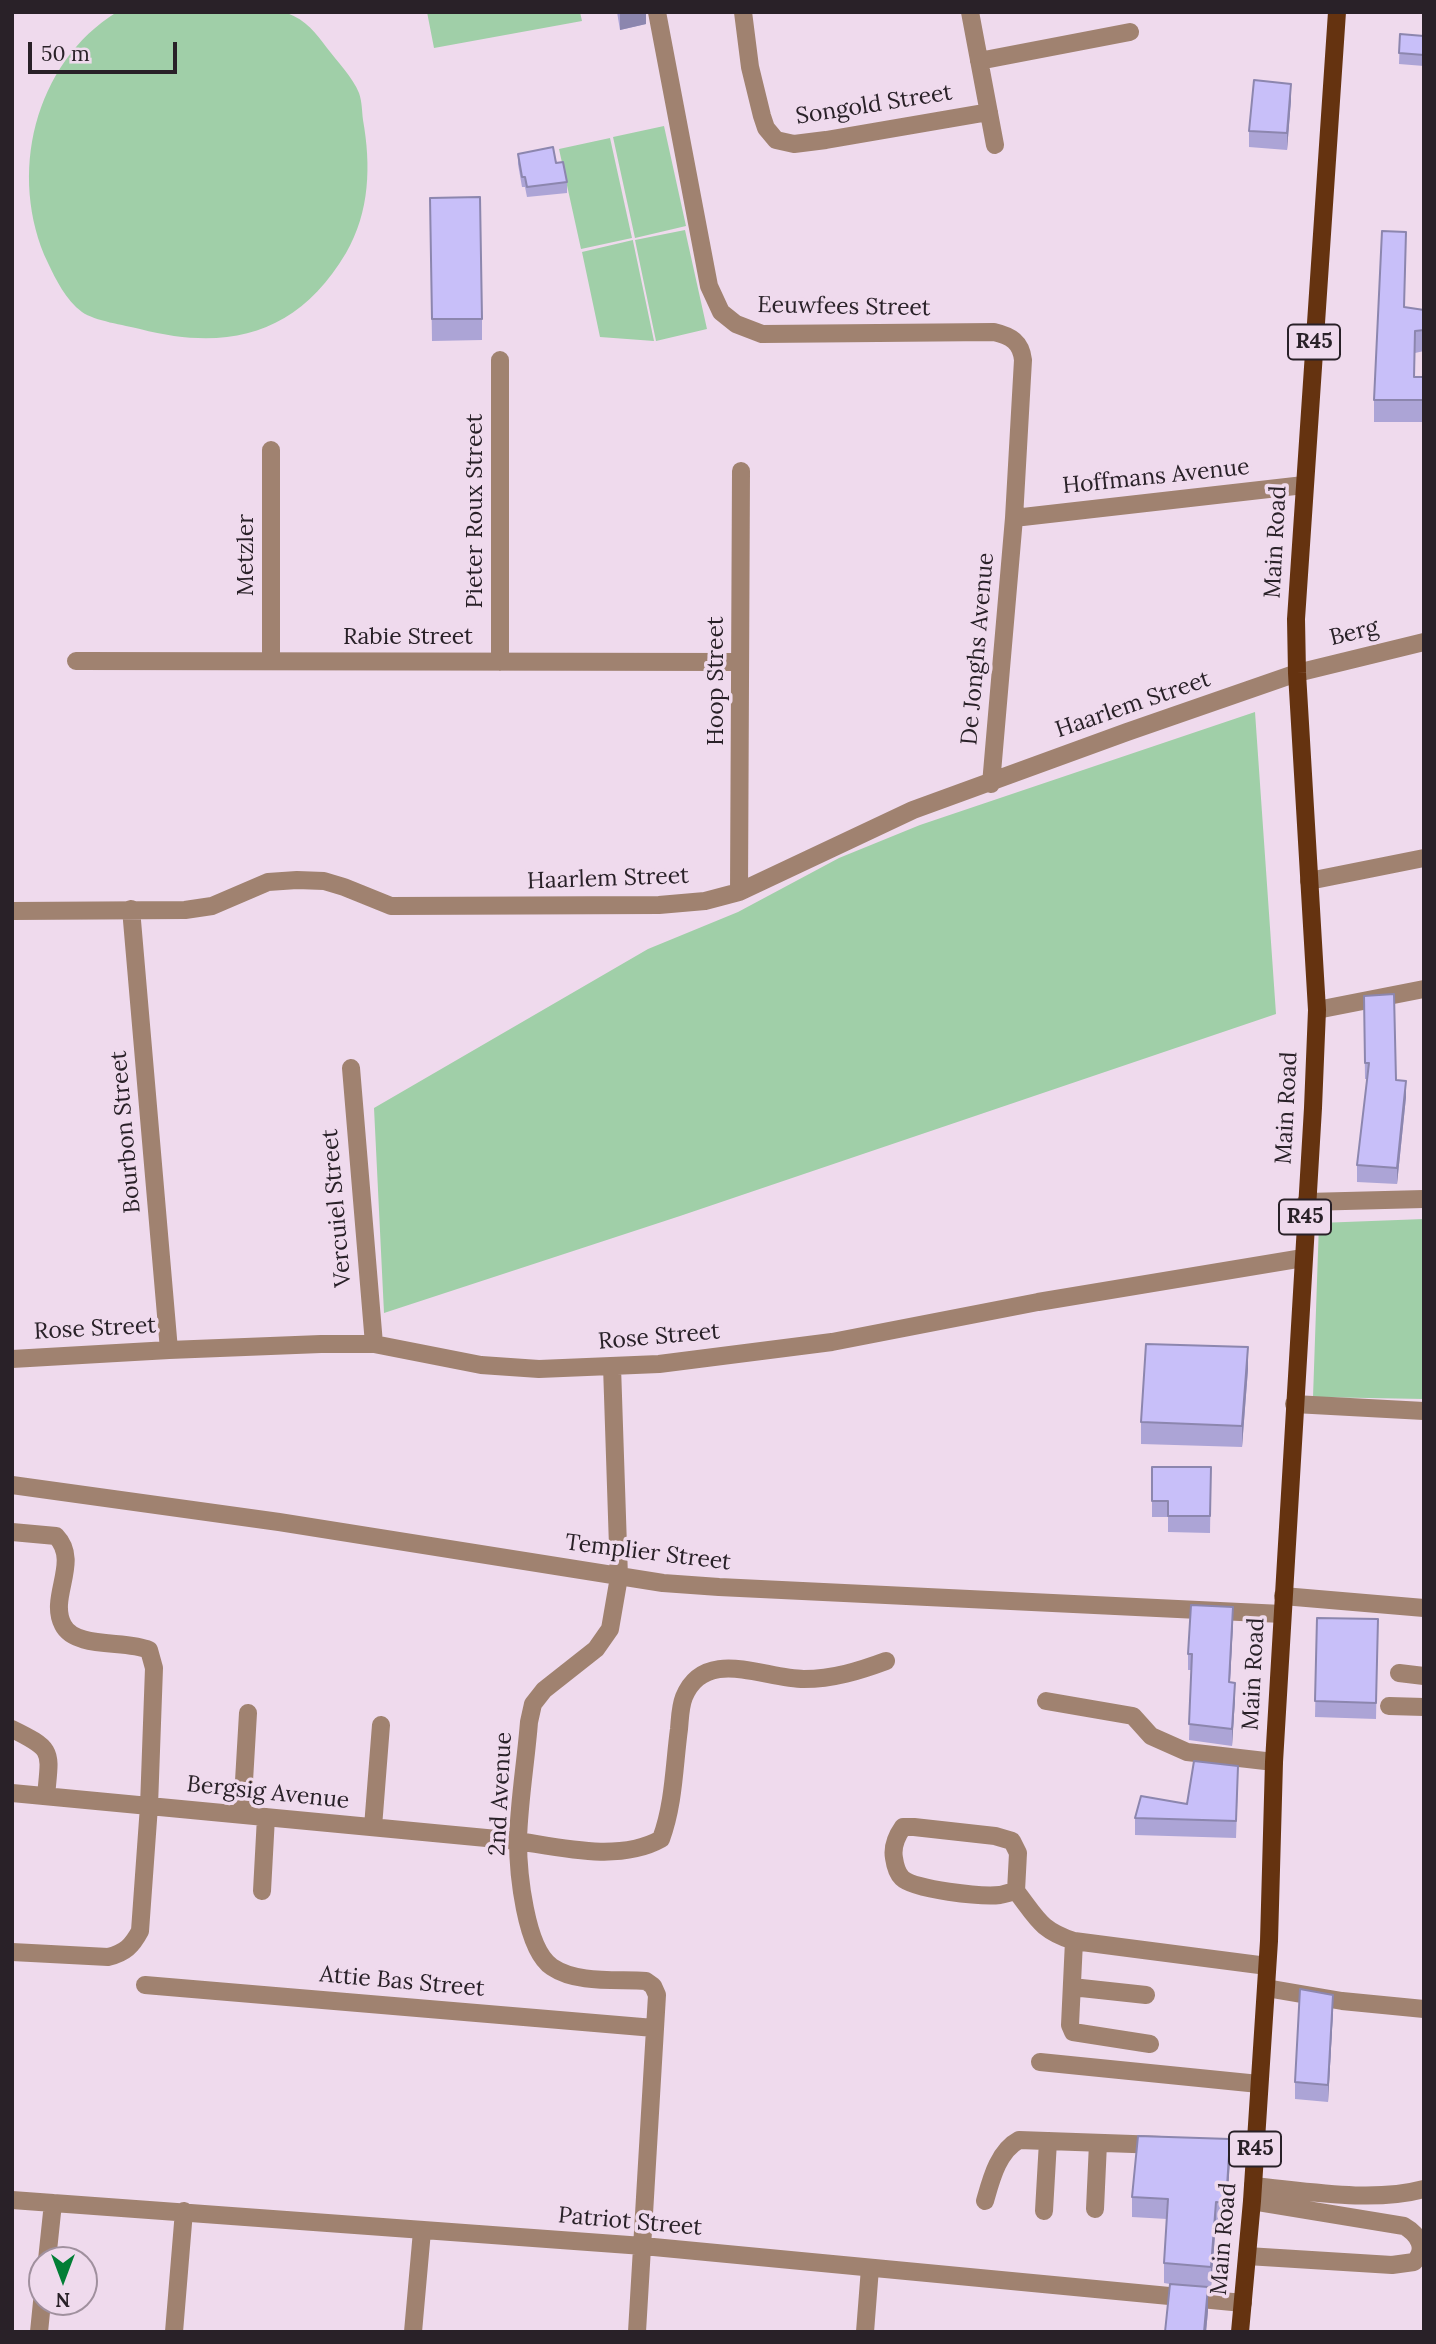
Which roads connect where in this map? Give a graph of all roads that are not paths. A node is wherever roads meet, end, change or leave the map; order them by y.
1 (657, 12) edge
2 (743, 12) edge
3 (970, 12) edge
4 (1337, 12) edge
5 (1130, 32) dead end
6 (979, 61) junction
7 (989, 112) junction
8 (995, 145) dead end
9 (500, 360) dead end
10 (271, 450) dead end
11 (741, 471) dead end
12 (1304, 485) junction
13 (1014, 517) junction
14 (1424, 642) edge
15 (76, 661) dead end
16 (271, 661) junction
17 (499, 662) junction
18 (740, 662) junction
19 (1297, 673) junction
20 (991, 784) junction
21 (1424, 858) edge
22 (1309, 881) junction
23 (739, 892) junction
24 (131, 909) junction
25 (12, 911) edge
26 (1424, 989) edge
27 (1317, 1010) junction
28 (351, 1068) dead end
29 (1424, 1199) edge
30 (1306, 1202) junction
31 (1303, 1258) junction
32 (374, 1344) junction
33 (169, 1350) junction
34 (12, 1359) edge
35 (612, 1366) junction
36 (1294, 1404) junction
37 (1424, 1411) edge
38 (12, 1485) edge
39 (12, 1532) edge
40 (619, 1577) junction
41 (1283, 1605) junction
42 (1424, 1608) edge
43 (886, 1661) dead end
44 (1399, 1673) dead end
45 (1424, 1676) edge
46 (1046, 1701) dead end
47 (1390, 1706) dead end
48 (1424, 1707) edge
49 (248, 1713) dead end
50 (381, 1725) dead end
51 (12, 1729) edge
52 (1274, 1762) junction
53 (12, 1793) edge
54 (46, 1796) junction
55 (149, 1806) junction
56 (242, 1815) junction
57 (266, 1817) junction
58 (373, 1828) junction
59 (518, 1841) junction
60 (262, 1891) dead end
61 (1016, 1891) junction
62 (1074, 1941) junction
63 (12, 1952) edge
64 (1267, 1966) junction
65 (145, 1984) dead end
66 (1072, 1987) junction
67 (1266, 1987) junction
68 (1146, 1995) dead end
69 (1424, 2008) edge
70 (654, 2028) junction
71 (1150, 2044) dead end
72 (1040, 2062) dead end
73 (1259, 2084) junction
74 (1048, 2141) junction
75 (1098, 2143) junction
76 (1255, 2148) junction
77 (1424, 2189) edge
78 (1252, 2194) junction
79 (12, 2200) edge
80 (985, 2201) dead end
81 (53, 2203) junction
82 (1095, 2209) dead end
83 (184, 2211) junction
84 (1044, 2211) dead end
85 (422, 2231) junction
86 (48, 2246) edge
87 (643, 2246) junction
88 (1247, 2256) junction
89 (870, 2268) junction
90 (1243, 2303) junction
91 (174, 2332) edge
92 (413, 2332) edge
93 (637, 2332) edge
94 (865, 2332) edge
95 (1240, 2332) edge

1 - 13 street, Eeuwfees Street
2 - 7 street, Songold Street
3 - 6 street
4 - 12 main road, Main Road / R45
5 - 6 street
6 - 7 street
7 - 8 street
9 - 17 street, Pieter Roux Street
10 - 16 street, Metzler
11 - 18 street, Hoop Street
12 - 13 street, Hoffmans Avenue
12 - 19 main road, Main Road / R45
13 - 20 street, De Jonghs Avenue
14 - 19 street, Berg
15 - 16 street, Rabie Street
16 - 17 street, Rabie Street
17 - 18 street, Rabie Street
18 - 23 street, Hoop Street
19 - 20 street, Haarlem Street
19 - 22 main road, Main Road / R45
20 - 23 street, Haarlem Street
21 - 22 street
22 - 27 main road, Main Road / R45
23 - 24 street, Haarlem Street
24 - 25 street, Haarlem Street
24 - 33 street, Bourbon Street
26 - 27 street
27 - 30 main road, Main Road / R45
28 - 32 street, Vercuiel Street
29 - 30 street
30 - 31 main road, Main Road / R45
31 - 35 street, Rose Street
31 - 36 main road, Main Road / R45
32 - 33 street, Rose Street
32 - 35 street, Rose Street
33 - 34 street, Rose Street
35 - 40 street, 2nd Avenue
36 - 37 street
36 - 41 main road, Main Road / R45
38 - 40 street, Templier Street
39 - 55 street
40 - 41 street, Templier Street
40 - 59 street, 2nd Avenue
41 - 42 street, Templier Street
41 - 52 main road, Main Road / R45
43 - 59 street, Bergsig Avenue
44 - 45 street
46 - 52 street
47 - 48 street
49 - 56 street
50 - 58 street
51 - 54 street
52 - 64 main road, Main Road / R45
53 - 54 street, Bergsig Avenue
54 - 55 street, Bergsig Avenue
55 - 56 street, Bergsig Avenue
55 - 63 street
56 - 57 street, Bergsig Avenue
57 - 58 street, Bergsig Avenue
57 - 60 street
58 - 59 street, Bergsig Avenue
59 - 70 street, 2nd Avenue
61 - 61 street
61 - 62 street
62 - 64 street
62 - 66 street
64 - 67 main road, Main Road / R45
65 - 70 street, Attie Bas Street
66 - 68 street
66 - 71 street
67 - 69 street
67 - 73 main road, Main Road / R45
70 - 87 street, 2nd Avenue
72 - 73 street
73 - 76 main road, Main Road / R45
74 - 75 street
74 - 80 street
74 - 84 street
75 - 76 street
75 - 82 street
76 - 78 main road, Main Road / R45
77 - 78 street
78 - 88 main road, Main Road / R45
78 - 88 street
79 - 81 street, Patriot Street
81 - 83 street, Patriot Street
81 - 86 street
83 - 85 street, Patriot Street
83 - 91 street
85 - 87 street, Patriot Street
85 - 92 street
87 - 89 street, Patriot Street
87 - 93 street, 2nd Avenue
88 - 90 main road, Main Road / R45
89 - 90 street, Patriot Street
89 - 94 street
90 - 95 main road, Main Road / R45

